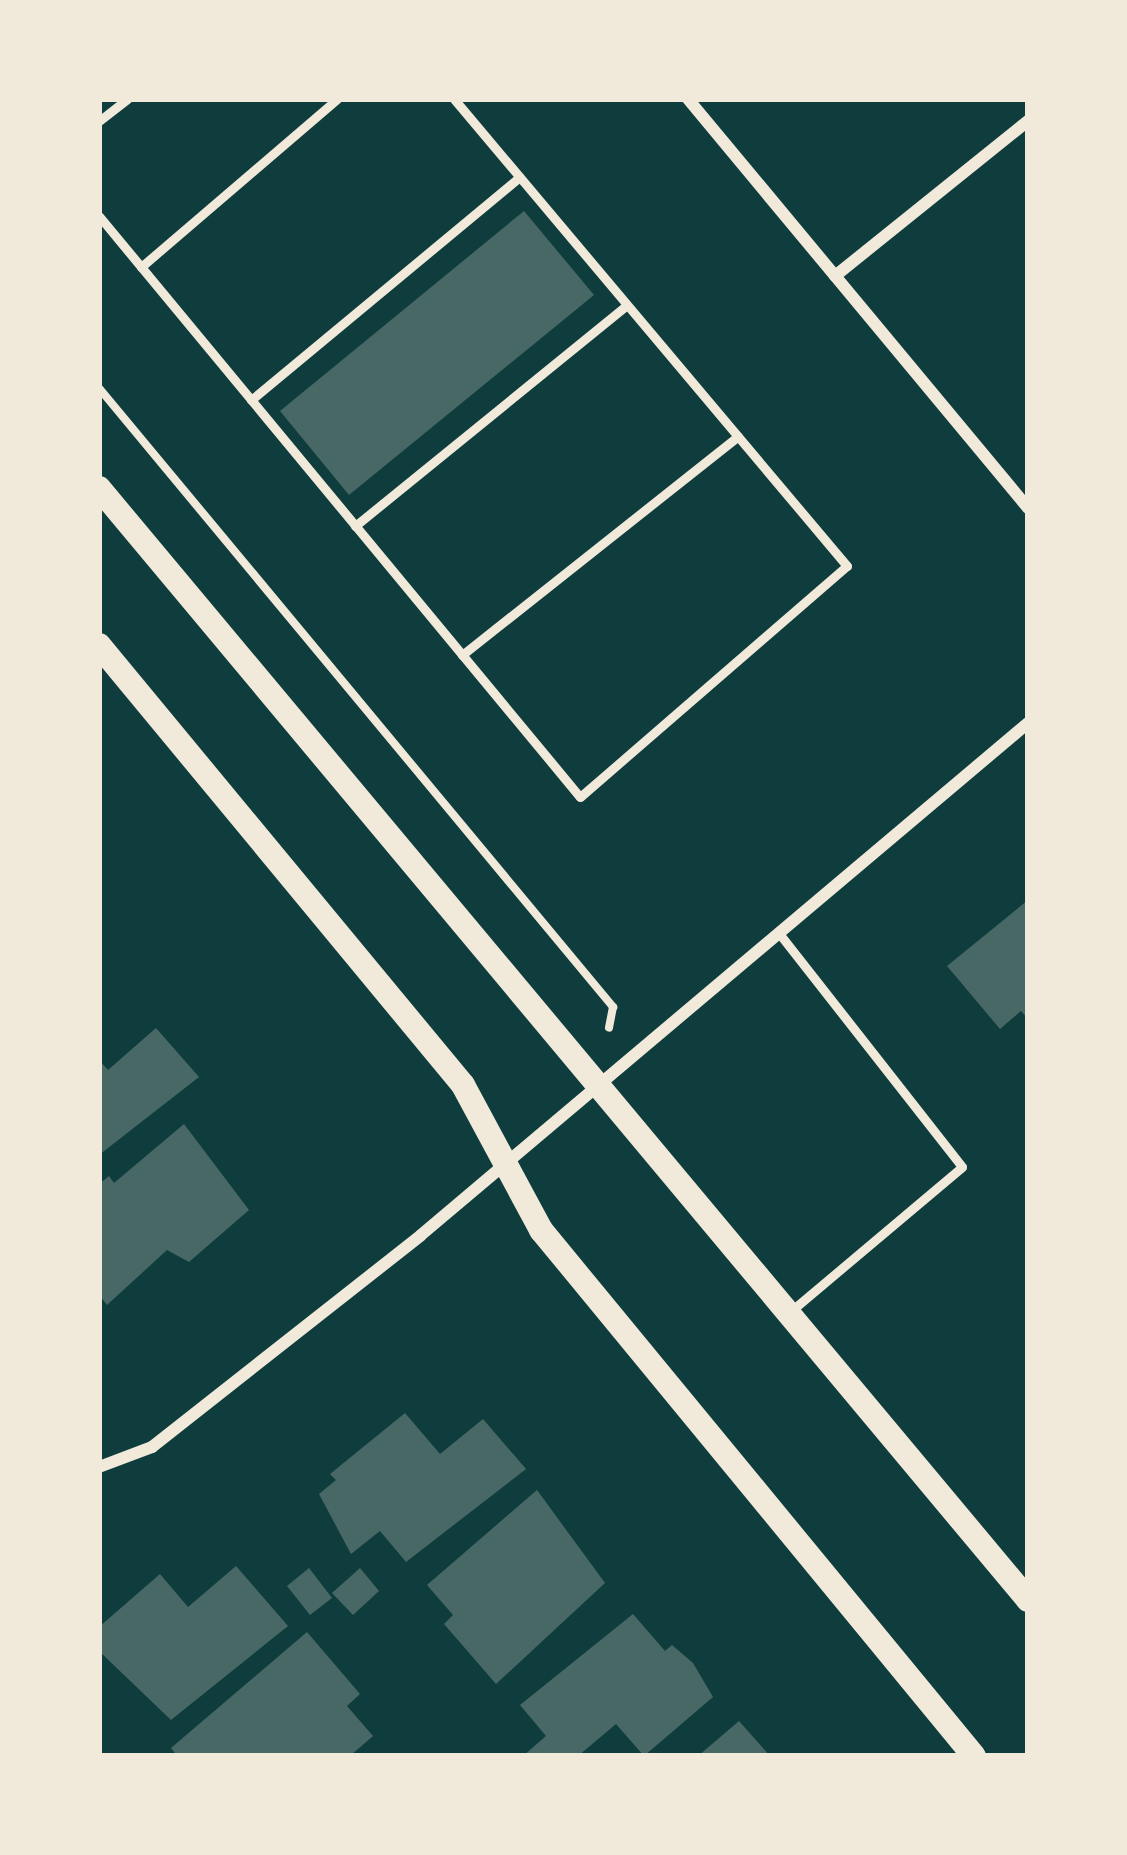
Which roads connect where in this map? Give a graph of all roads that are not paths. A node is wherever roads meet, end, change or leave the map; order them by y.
1 (127, 99) edge
2 (337, 99) edge
3 (454, 99) edge
4 (688, 99) edge
5 (99, 121) edge
6 (1028, 121) edge
7 (520, 177) junction
8 (99, 216) edge
9 (141, 267) junction
10 (835, 276) junction
11 (627, 305) junction
12 (251, 400) junction
13 (738, 436) junction
14 (99, 488) edge
15 (1028, 508) edge
16 (355, 526) junction
17 (99, 645) edge
18 (462, 655) junction
19 (1028, 723) edge
20 (778, 932) junction
21 (598, 1082) junction
22 (507, 1162) junction
23 (788, 1313) junction
24 (99, 1467) edge
25 (1028, 1600) edge
26 (974, 1756) edge

1 - 5 lane
2 - 9 lane
3 - 7 lane
4 - 10 street
6 - 10 street
7 - 11 lane
7 - 12 lane
8 - 9 lane
9 - 12 lane
10 - 15 street
11 - 13 lane
11 - 16 lane
12 - 16 lane
13 - 18 lane
13 - 18 lane
14 - 21 main road
16 - 18 lane
17 - 22 main road
19 - 20 street
20 - 21 street
20 - 23 lane
21 - 22 street
21 - 23 main road
22 - 24 street
22 - 26 main road
23 - 25 main road

